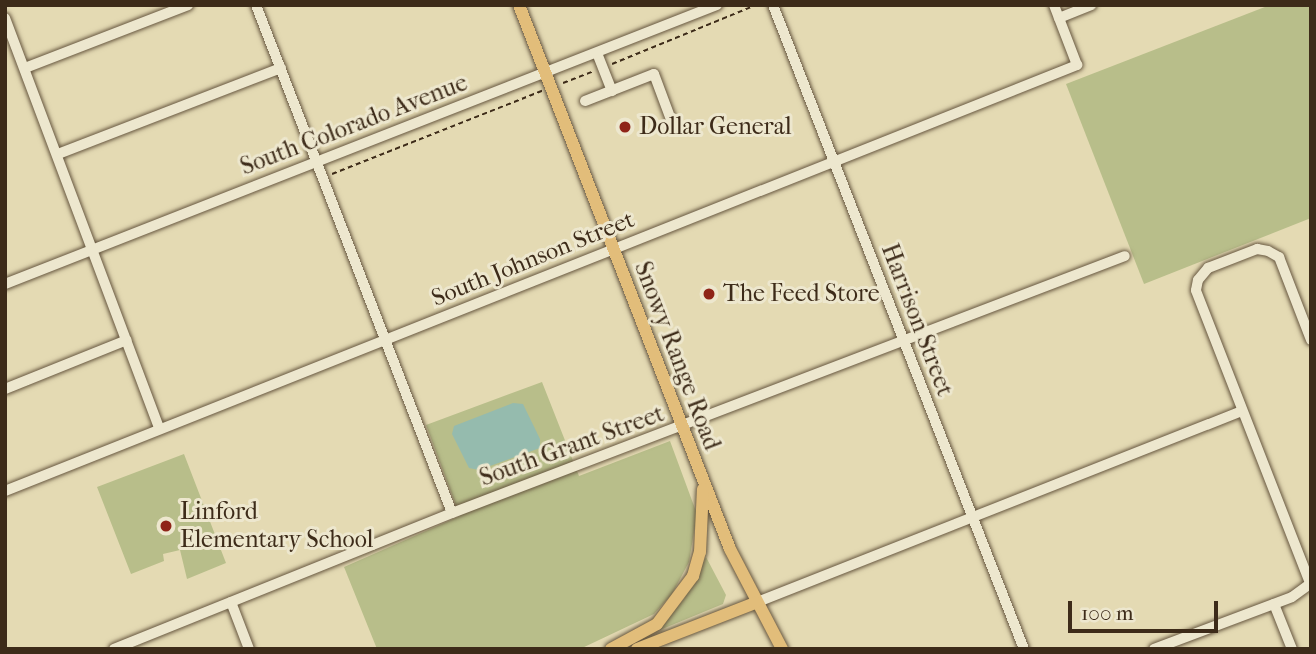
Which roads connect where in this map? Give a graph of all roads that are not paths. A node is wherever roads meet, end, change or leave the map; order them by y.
1 (188, 5) edge
2 (256, 5) edge
3 (519, 5) edge
4 (717, 5) edge
5 (773, 5) edge
6 (1054, 5) edge
7 (1091, 5) edge
8 (1059, 18) junction
9 (5, 19) edge
10 (597, 52) junction
11 (25, 68) junction
12 (281, 68) junction
13 (545, 73) junction
14 (612, 91) junction
15 (585, 101) dead end
16 (673, 125) dead end
17 (58, 154) junction
18 (318, 160) junction
19 (834, 161) junction
20 (614, 249) junction
21 (94, 250) junction
22 (1125, 256) dead end
23 (5, 284) edge
24 (127, 340) junction
25 (387, 340) junction
26 (902, 340) junction
27 (1311, 340) edge
28 (5, 389) edge
29 (1242, 411) junction
30 (159, 427) junction
31 (682, 427) junction
32 (703, 482) junction
33 (5, 491) edge
34 (452, 513) junction
35 (971, 519) junction
36 (1310, 583) edge
37 (231, 602) junction
38 (755, 603) junction
39 (1274, 604) junction
40 (114, 649) edge
41 (249, 649) edge
42 (611, 649) edge
43 (638, 649) edge
44 (782, 649) edge
45 (1024, 649) edge
46 (1154, 649) edge
47 (1292, 649) edge

1 - 11 street
2 - 12 street
3 - 13 main road, Snowy Range Road
4 - 10 street, South Colorado Avenue
5 - 19 street, Harrison Street
6 - 8 street
7 - 8 street
8 - 19 street, South Johnson Street
9 - 11 street
10 - 13 street, South Colorado Avenue
10 - 14 street
11 - 17 street
12 - 17 street
12 - 18 street
13 - 18 street, South Colorado Avenue
13 - 20 main road, Snowy Range Road
14 - 15 street
14 - 16 street
17 - 21 street
18 - 21 street, South Colorado Avenue
18 - 25 street
19 - 20 street, South Johnson Street
19 - 26 street, Harrison Street
20 - 25 street, South Johnson Street
20 - 31 main road, Snowy Range Road
21 - 23 street, South Colorado Avenue
21 - 24 street
22 - 26 street, South Grant Street
24 - 28 street
24 - 30 street
25 - 30 street, South Johnson Street
25 - 34 street
26 - 31 street, South Grant Street
26 - 35 street, Harrison Street
27 - 29 street
29 - 35 street
29 - 36 street
30 - 33 street, South Johnson Street
31 - 32 main road, Snowy Range Road
31 - 34 street, South Grant Street
32 - 38 main road, Snowy Range Road
32 - 42 main road
34 - 37 street, South Grant Street
35 - 38 street
35 - 45 street, Harrison Street
36 - 39 street
37 - 40 street, South Grant Street
37 - 41 street
38 - 43 main road
38 - 44 main road, Snowy Range Road
39 - 46 street
39 - 47 street

